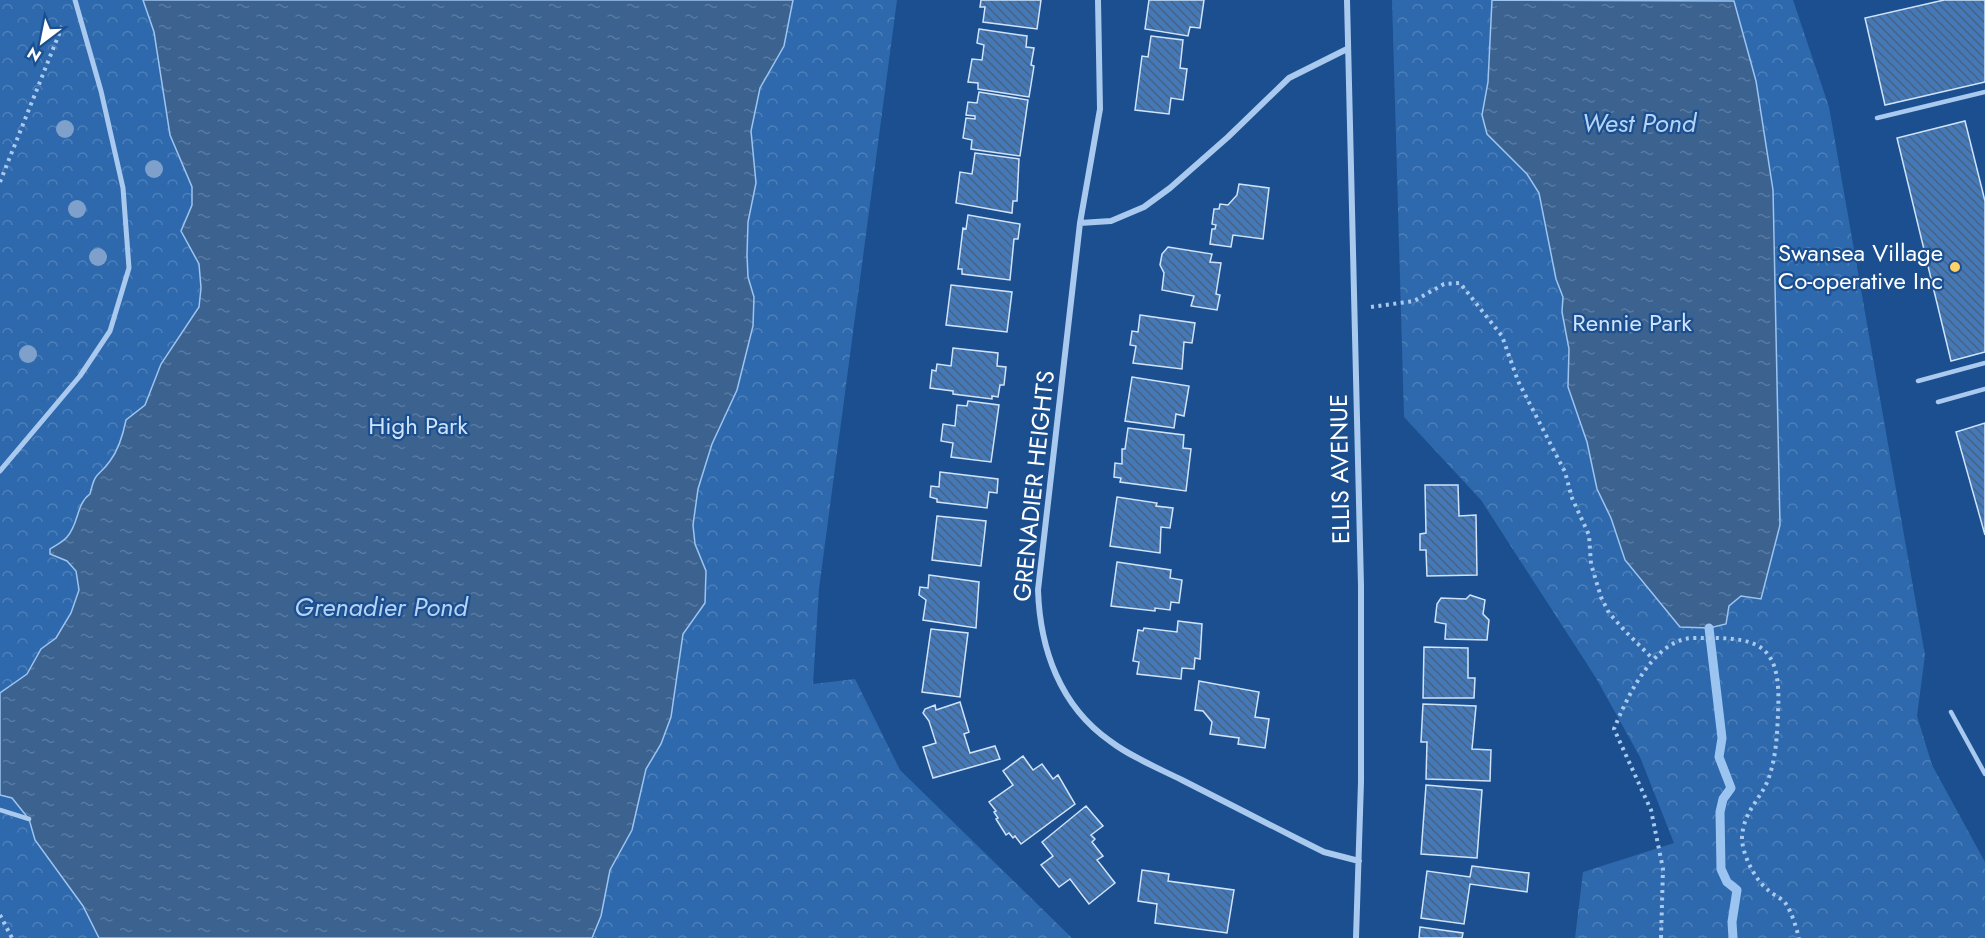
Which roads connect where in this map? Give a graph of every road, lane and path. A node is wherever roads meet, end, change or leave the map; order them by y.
1 (1098, 0) edge
2 (1347, 0) edge
3 (76, 3) edge
4 (1347, 50) junction
5 (1985, 92) edge
6 (1877, 118) dead end
7 (0, 182) edge
8 (1080, 223) junction
9 (1354, 306) junction
10 (1985, 363) edge
11 (1918, 381) dead end
12 (1985, 388) edge
13 (1938, 402) dead end
14 (0, 471) edge
15 (1653, 659) junction
16 (1951, 712) dead end
17 (1985, 774) edge
18 (0, 810) edge
19 (29, 819) dead end
20 (1359, 861) junction
21 (0, 915) edge
22 (12, 938) edge
23 (1356, 938) edge
24 (1661, 938) edge
25 (1799, 938) edge

1 - 8 street, GRENADIER HEIGHTS
2 - 4 street, ELLIS AVENUE
3 - 7 path
3 - 14 street
4 - 8 street
4 - 9 street, ELLIS AVENUE
5 - 6 lane
8 - 20 street, GRENADIER HEIGHTS
9 - 15 path
9 - 20 street, ELLIS AVENUE
10 - 11 lane
12 - 13 lane
15 - 24 path
15 - 25 path
16 - 17 lane
18 - 19 lane
20 - 23 street, ELLIS AVENUE
21 - 22 path

